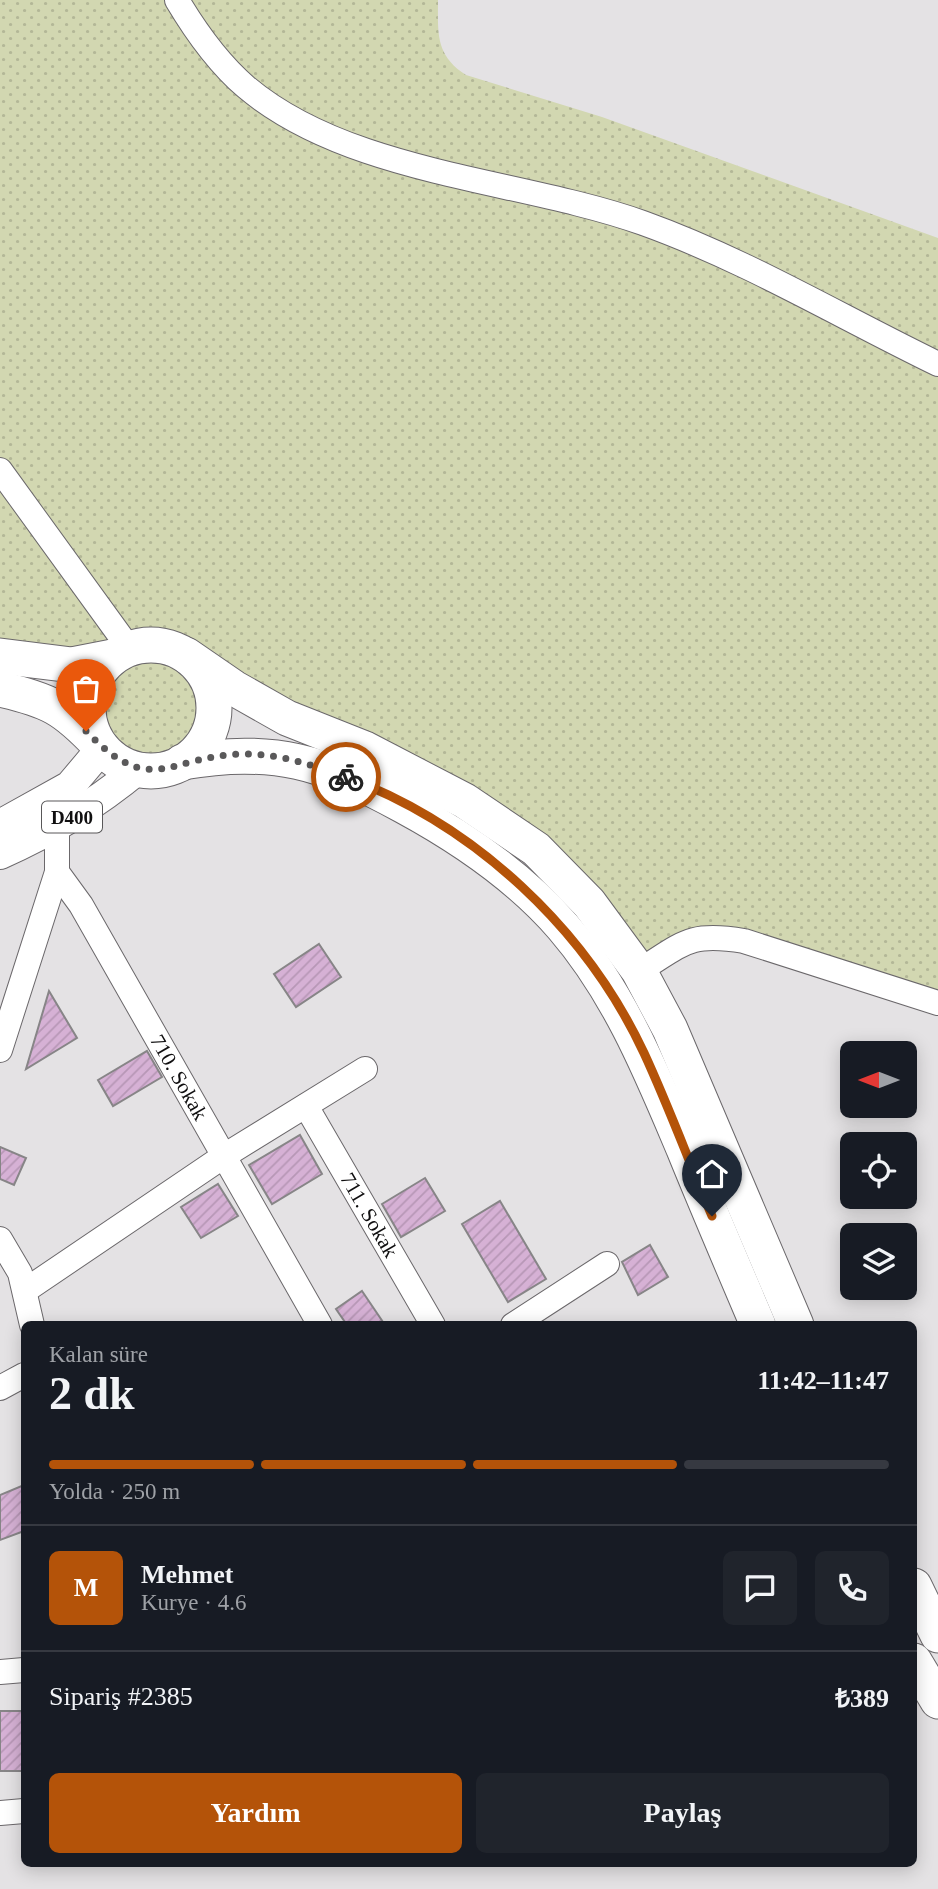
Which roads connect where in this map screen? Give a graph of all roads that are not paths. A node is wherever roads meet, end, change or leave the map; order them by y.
1 (177, 0) edge
2 (938, 364) edge
3 (0, 471) edge
4 (121, 653) junction
5 (186, 655) junction
6 (0, 656) edge
7 (0, 689) edge
8 (102, 748) junction
9 (182, 762) junction
10 (138, 769) junction
11 (0, 825) edge
12 (57, 826) junction
13 (0, 855) edge
14 (57, 872) junction
15 (639, 971) junction
16 (938, 1003) edge
17 (0, 1050) edge
18 (365, 1069) dead end
19 (306, 1106) junction
20 (224, 1156) junction
21 (0, 1239) edge
22 (607, 1264) dead end
23 (26, 1290) junction
24 (31, 1321) edge
25 (318, 1321) edge
26 (431, 1321) edge
27 (519, 1321) edge
28 (756, 1321) edge
29 (794, 1321) edge
30 (21, 1377) edge
31 (0, 1388) edge
32 (917, 1593) edge
33 (938, 1635) edge
34 (917, 1666) edge
35 (21, 1670) edge
36 (0, 1672) edge
37 (938, 1701) edge
38 (21, 1811) edge
39 (0, 1813) edge

1 - 2 street
3 - 4 street
4 - 5 highway
4 - 6 highway
4 - 8 highway
5 - 9 highway
5 - 15 highway
7 - 8 highway
8 - 10 highway
8 - 11 main road, D400
9 - 10 highway
9 - 28 highway
10 - 12 main road, D400
12 - 13 main road, D400
12 - 14 street
14 - 17 street
14 - 20 street, 710. Sokak
15 - 16 street
15 - 29 highway
18 - 19 street
19 - 20 street
19 - 26 street, 711. Sokak
20 - 23 street
20 - 25 street, 710. Sokak
21 - 23 street
22 - 27 street
23 - 24 street
30 - 31 street
32 - 33 highway
34 - 37 highway
35 - 36 street
38 - 39 street

